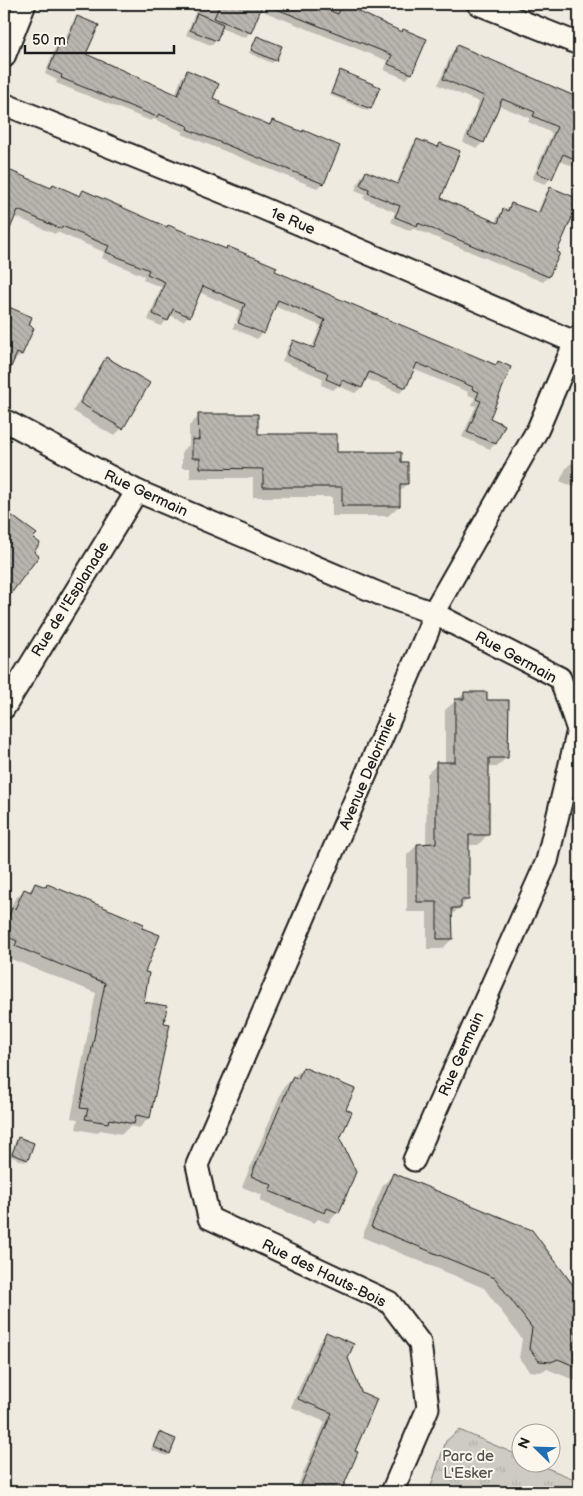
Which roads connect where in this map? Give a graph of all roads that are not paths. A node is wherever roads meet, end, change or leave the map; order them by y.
1 (26, 4) edge
2 (478, 4) edge
3 (579, 44) edge
4 (4, 57) edge
5 (4, 104) edge
6 (578, 341) edge
7 (4, 420) edge
8 (137, 491) junction
9 (433, 613) junction
10 (4, 708) edge
11 (414, 1160) dead end
12 (209, 1218) joint
13 (392, 1492) edge

1 - 4 street
2 - 3 street
5 - 6 street, 1e Rue
6 - 9 street, Avenue Delorimier
7 - 8 street, Rue Germain
8 - 9 street, Rue Germain
8 - 10 street, Rue de l'Esplanade
9 - 11 street, Rue Germain
9 - 12 street, Avenue Delorimier
12 - 13 street, Rue des Hauts-Bois

